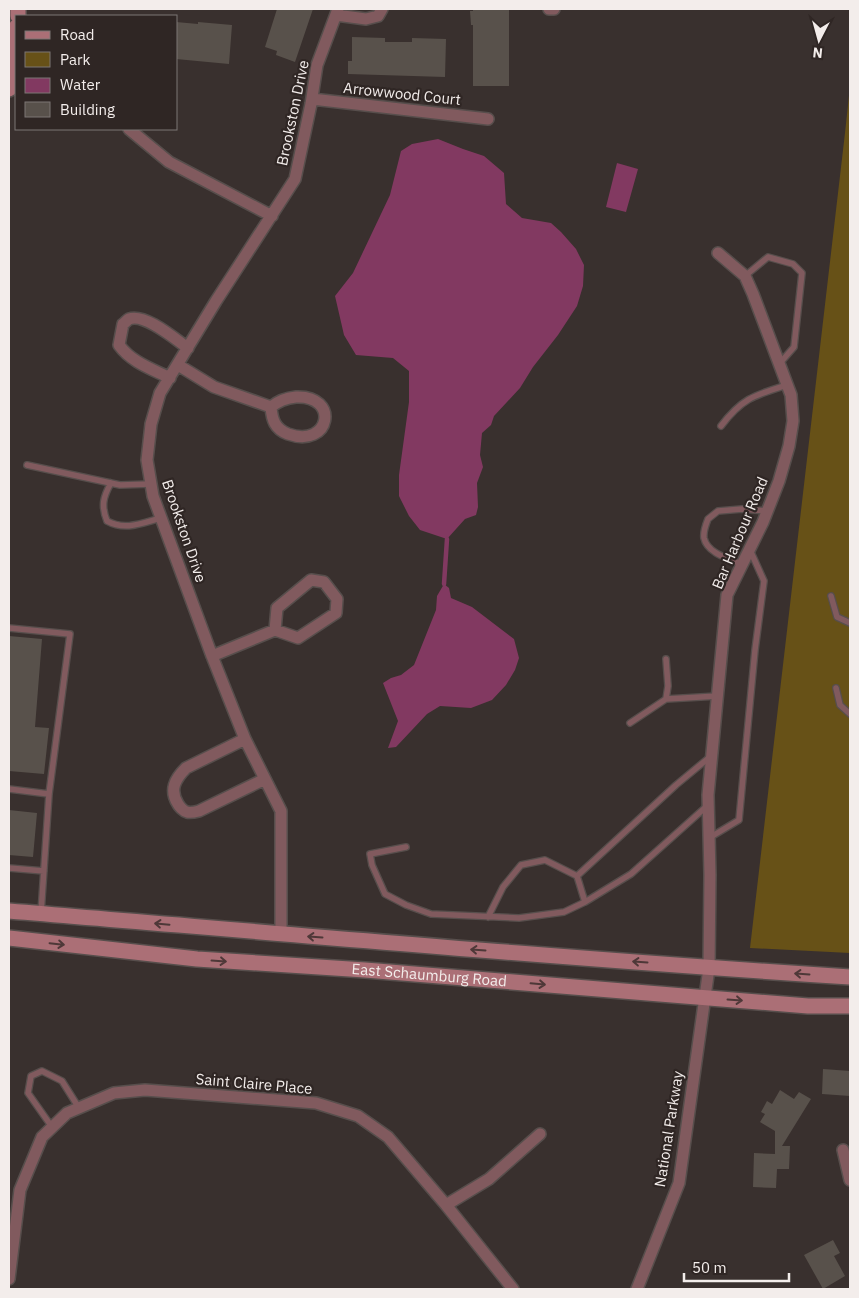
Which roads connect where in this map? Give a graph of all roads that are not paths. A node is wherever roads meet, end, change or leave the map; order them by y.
1 (382, 9) edge
2 (549, 9) edge
3 (554, 9) edge
4 (337, 12) edge
5 (15, 38) edge
6 (12, 71) edge
7 (9, 89) edge
8 (312, 99) junction
9 (488, 119) dead end
10 (130, 130) edge
11 (272, 216) junction
12 (718, 253) dead end
13 (745, 276) junction
14 (188, 348) junction
15 (780, 363) junction
16 (178, 365) junction
17 (170, 378) junction
18 (788, 385) junction
19 (271, 407) junction
20 (721, 426) dead end
21 (27, 465) dead end
22 (111, 483) junction
23 (151, 484) junction
24 (767, 511) junction
25 (161, 518) junction
26 (750, 548) junction
27 (741, 564) junction
28 (831, 596) dead end
29 (850, 623) edge
30 (9, 628) edge
31 (276, 630) junction
32 (212, 656) junction
33 (666, 659) dead end
34 (836, 688) dead end
35 (718, 696) junction
36 (666, 699) junction
37 (850, 714) edge
38 (630, 723) dead end
39 (245, 739) junction
40 (711, 756) junction
41 (265, 779) junction
42 (9, 789) edge
43 (49, 794) junction
44 (708, 806) junction
45 (709, 838) junction
46 (406, 847) dead end
47 (9, 868) edge
48 (44, 871) junction
49 (577, 876) junction
50 (586, 902) junction
51 (9, 911) edge
52 (41, 913) junction
53 (488, 917) junction
54 (280, 934) junction
55 (9, 938) edge
56 (709, 968) junction
57 (850, 977) edge
58 (704, 998) junction
59 (850, 1006) edge
60 (79, 1108) junction
61 (52, 1127) junction
62 (540, 1134) dead end
63 (843, 1150) dead end
64 (850, 1180) edge
65 (446, 1204) junction
66 (9, 1279) edge
67 (513, 1289) edge
68 (637, 1289) edge

1 - 4 street
2 - 3 street
4 - 8 street, Brookston Drive
5 - 6 main road
6 - 7 main road
8 - 9 street, Arrowwood Court
8 - 11 street, Brookston Drive
10 - 11 street
11 - 14 street, Brookston Drive
12 - 13 street, Bar Harbour Road
13 - 15 street, Bar Harbour Road
13 - 15 lane
14 - 16 street, Brookston Drive
14 - 17 street
15 - 18 street, Bar Harbour Road
16 - 17 street, Brookston Drive
16 - 19 street
17 - 23 street, Brookston Drive
18 - 20 lane
18 - 24 street, Bar Harbour Road
19 - 19 street
21 - 22 lane
22 - 23 lane
22 - 25 lane
23 - 25 street, Brookston Drive
24 - 26 street, Bar Harbour Road
24 - 27 lane
25 - 32 street, Brookston Drive
26 - 27 street, Bar Harbour Road
26 - 45 lane
27 - 35 street, Bar Harbour Road
28 - 29 lane
30 - 43 lane
31 - 31 street
31 - 32 street
32 - 39 street, Brookston Drive
33 - 36 lane
34 - 37 lane
35 - 36 lane
35 - 40 street, Bar Harbour Road
36 - 38 lane
39 - 41 street, Brookston Drive
39 - 41 street
40 - 44 street, Bar Harbour Road
40 - 49 lane
41 - 54 street, Brookston Drive
42 - 43 lane
43 - 48 lane
44 - 45 street, Bar Harbour Road
44 - 50 lane
45 - 56 street, Bar Harbour Road
46 - 53 lane
47 - 48 lane
48 - 52 lane
49 - 50 lane
49 - 53 lane
50 - 53 lane
51 - 52 main road, East Schaumburg Road
54 -> 52 main road, East Schaumburg Road
56 -> 54 main road, East Schaumburg Road
55 -> 58 main road, East Schaumburg Road
57 -> 56 main road, East Schaumburg Road
56 - 58 street, National Parkway
58 -> 59 main road, East Schaumburg Road
58 - 68 street, National Parkway
60 - 61 street, Saint Claire Place
60 - 61 lane
60 - 65 street, Saint Claire Place
61 - 66 street
62 - 65 street
63 - 64 street
65 - 67 street, Saint Claire Place

